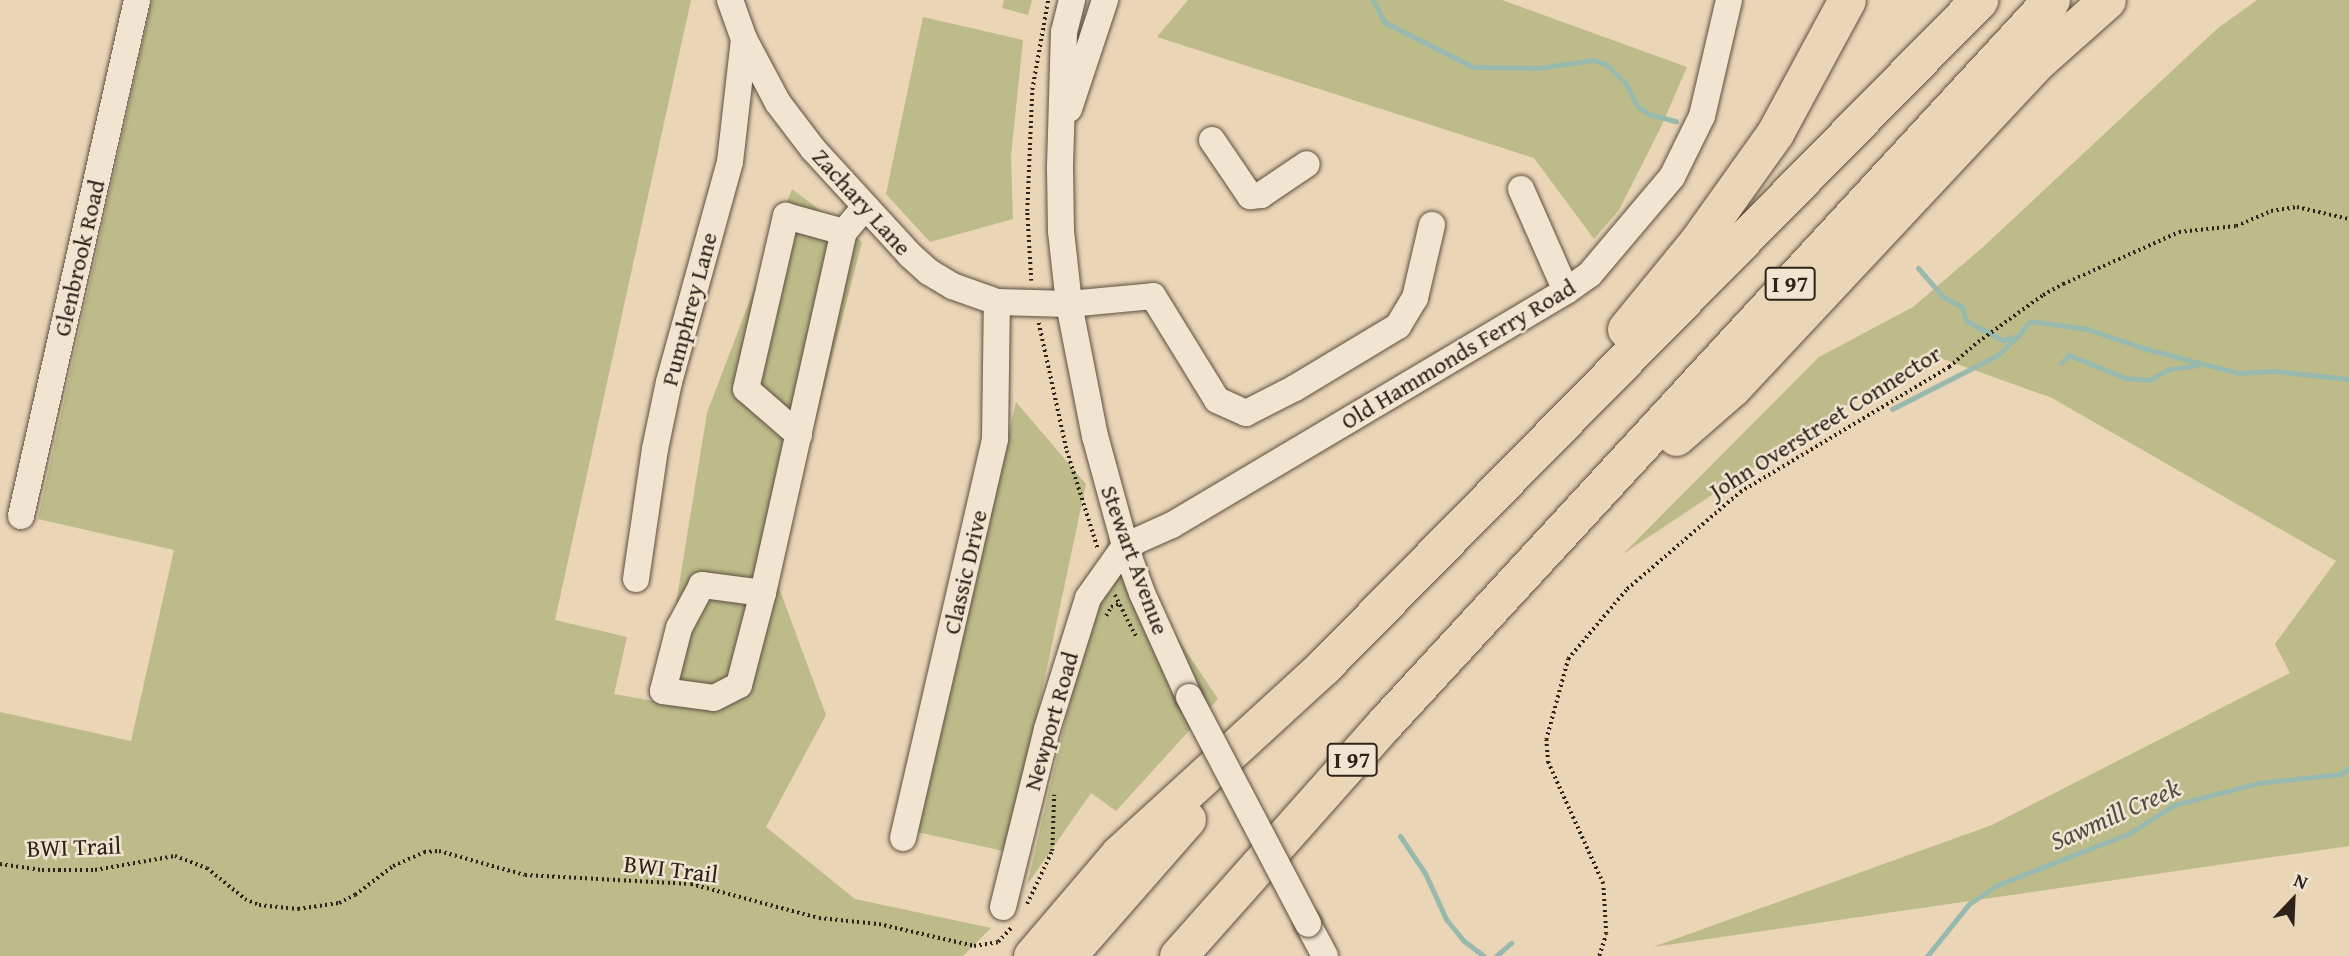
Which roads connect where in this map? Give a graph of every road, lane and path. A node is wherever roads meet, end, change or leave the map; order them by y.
1 (137, 0) edge
2 (730, 0) edge
3 (1072, 0) edge
4 (1105, 0) edge
5 (1729, 0) edge
6 (1847, 0) edge
7 (1979, 0) edge
8 (2051, 0) edge
9 (2107, 0) edge
10 (744, 39) junction
11 (1061, 130) junction
12 (1212, 140) dead end
13 (1307, 164) dead end
14 (1521, 188) dead end
15 (864, 206) junction
16 (2349, 219) edge
17 (1432, 225) dead end
18 (844, 232) junction
19 (1566, 291) junction
20 (997, 302) junction
21 (1069, 304) junction
22 (799, 435) junction
23 (1476, 512) junction
24 (21, 516) dead end
25 (1125, 546) junction
26 (1529, 567) junction
27 (636, 579) dead end
28 (763, 593) junction
29 (1118, 604) dead end
30 (1102, 628) dead end
31 (1323, 667) junction
32 (1055, 789) dead end
33 (902, 838) dead end
34 (0, 864) edge
35 (1015, 912) junction
36 (1032, 956) edge
37 (1067, 956) edge
38 (1178, 956) edge
39 (1325, 956) edge
40 (1599, 956) edge

1 - 24 street, Glenbrook Road
2 - 10 street, Zachary Lane
3 - 11 street, Stewart Avenue
4 - 11 street, Stewart Avenue
5 - 19 street, Old Hammonds Ferry Road
6 - 23 highway
7 - 23 highway, I 97
8 - 26 highway, I 97
9 - 26 highway
10 - 15 street, Zachary Lane
10 - 27 street, Pumphrey Lane
11 - 21 street, Stewart Avenue
12 - 13 street
14 - 19 street
15 - 18 street
15 - 20 street, Zachary Lane
16 - 40 path, John Overstreet Connector
17 - 21 street, Zachary Lane
18 - 22 street
18 - 22 street
19 - 25 street, Old Hammonds Ferry Road
20 - 21 street, Zachary Lane
20 - 33 street, Classic Drive
21 - 25 street, Stewart Avenue
22 - 28 street
23 - 31 highway, I 97
25 - 35 street, Newport Road
25 - 39 street, Stewart Avenue, bridge
26 - 38 highway, I 97
28 - 28 street
29 - 30 path
31 - 36 highway
31 - 37 highway, I 97
32 - 35 path, BWI Trail
34 - 35 path, BWI Trail

